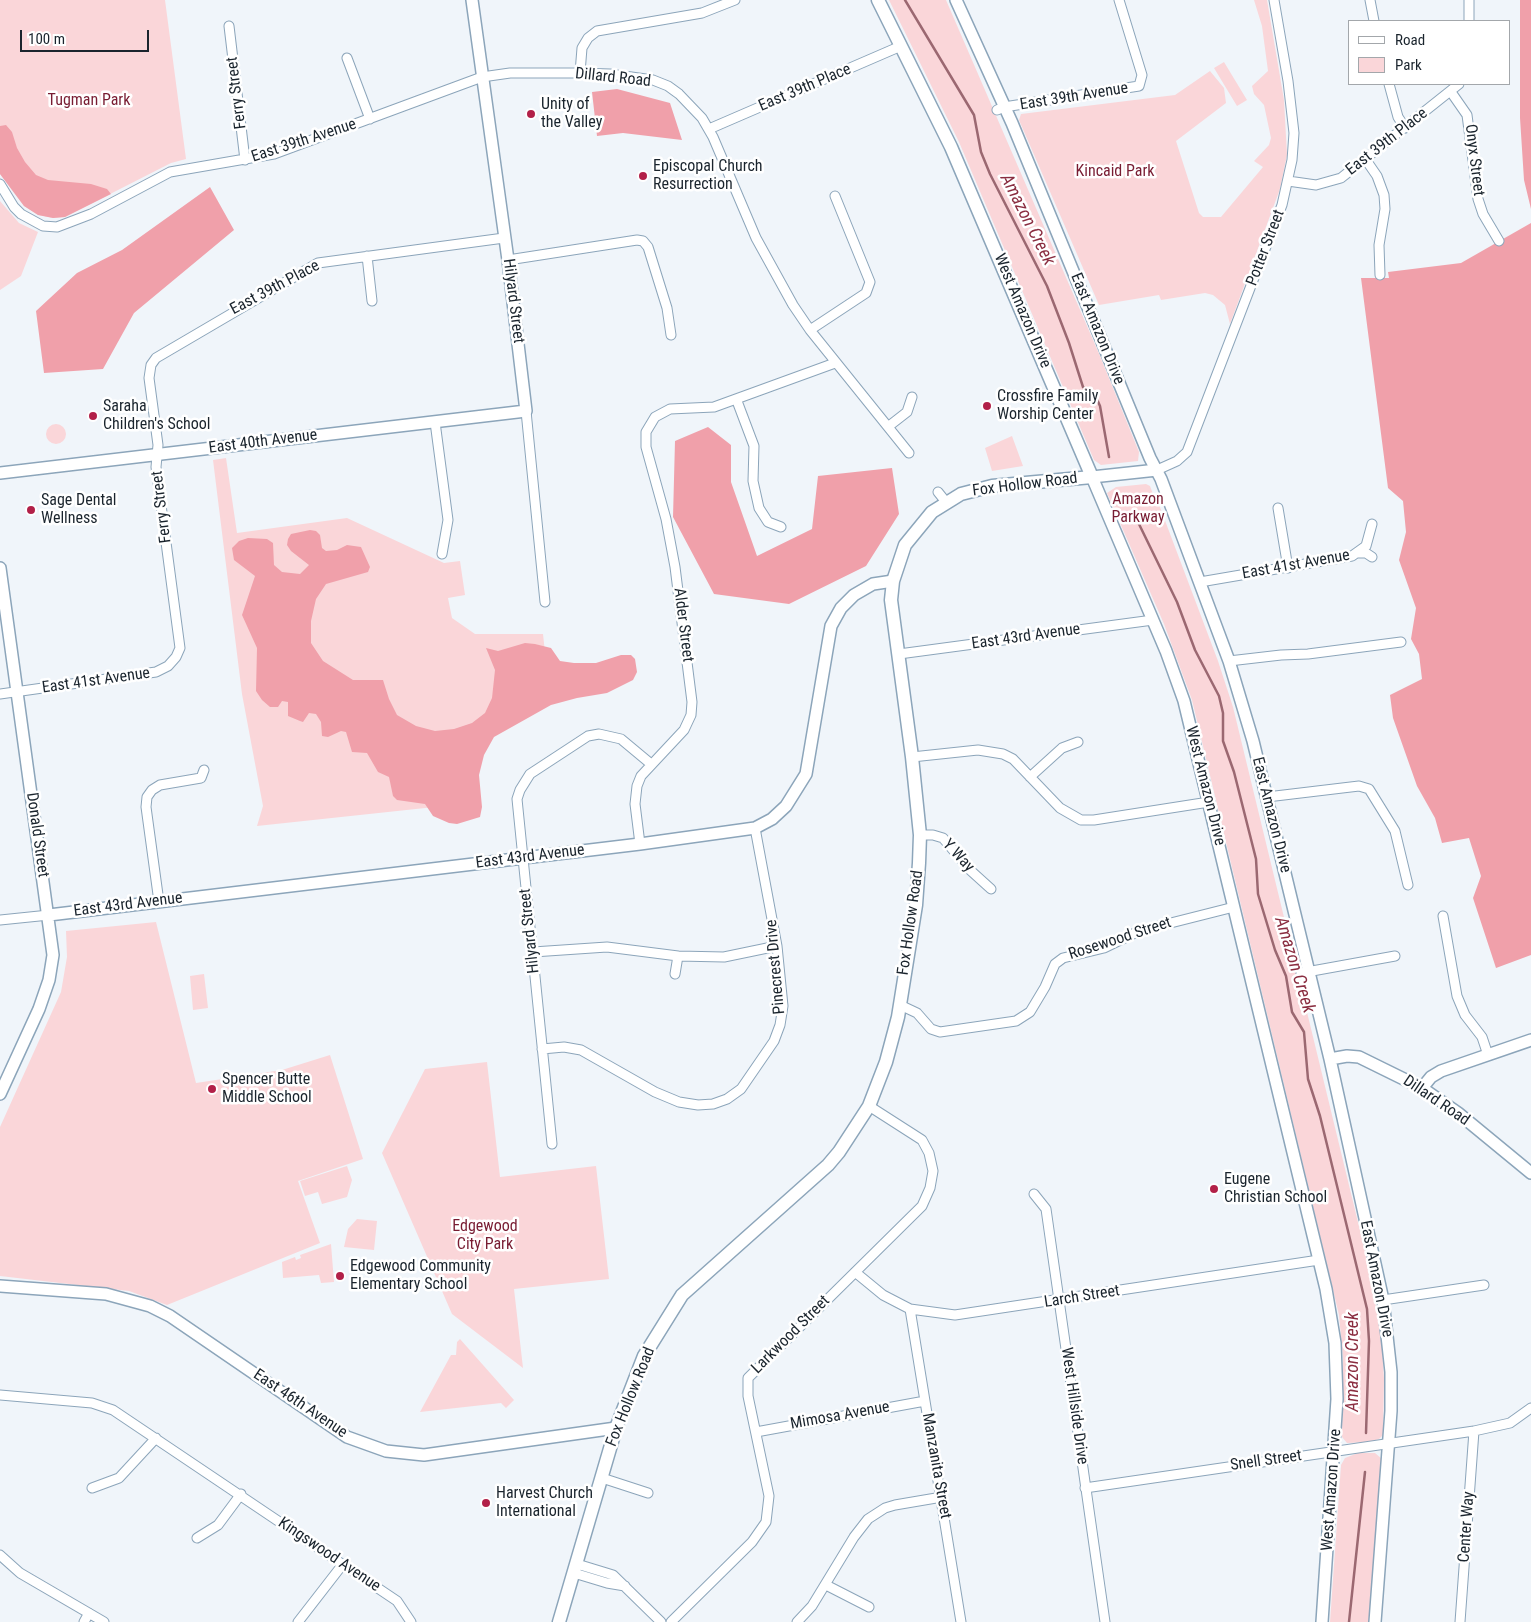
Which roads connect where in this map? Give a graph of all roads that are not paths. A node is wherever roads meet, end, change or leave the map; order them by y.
1 (472, 0) edge
2 (735, 0) edge
3 (878, 0) edge
4 (956, 0) edge
5 (1119, 0) edge
6 (1274, 0) edge
7 (1370, 0) edge
8 (1469, 0) edge
9 (1374, 20) edge
10 (1469, 20) edge
11 (229, 26) dead end
12 (901, 46) junction
13 (347, 58) dead end
14 (580, 73) junction
15 (482, 77) junction
16 (1390, 85) edge
17 (1458, 85) edge
18 (1451, 92) junction
19 (1001, 109) junction
20 (370, 119) junction
21 (1405, 128) junction
22 (709, 129) junction
23 (245, 160) junction
24 (1366, 160) junction
25 (1288, 182) junction
26 (0, 184) edge
27 (835, 196) dead end
28 (504, 238) junction
29 (1499, 241) dead end
30 (367, 256) junction
31 (508, 260) junction
32 (1380, 275) dead end
33 (372, 301) dead end
34 (810, 330) junction
35 (672, 335) dead end
36 (835, 363) junction
37 (150, 365) joint
38 (912, 398) dead end
39 (737, 401) junction
40 (526, 411) junction
41 (435, 422) junction
42 (888, 426) junction
43 (908, 454) dead end
44 (157, 455) junction
45 (1157, 470) junction
46 (0, 473) edge
47 (1092, 477) junction
48 (1278, 508) dead end
49 (1372, 524) dead end
50 (781, 527) dead end
51 (1358, 553) junction
52 (442, 554) dead end
53 (1372, 557) dead end
54 (0, 568) edge
55 (1288, 568) junction
56 (893, 581) junction
57 (1200, 582) junction
58 (545, 602) dead end
59 (1153, 620) junction
60 (1402, 642) dead end
61 (180, 648) joint
62 (898, 654) junction
63 (1229, 661) junction
64 (17, 692) junction
65 (0, 694) edge
66 (1078, 742) dead end
67 (912, 757) junction
68 (651, 764) junction
69 (204, 770) dead end
70 (1030, 777) junction
71 (1267, 797) junction
72 (1209, 802) junction
73 (755, 828) junction
74 (920, 835) junction
75 (640, 844) junction
76 (522, 858) junction
77 (1408, 885) dead end
78 (991, 889) dead end
79 (159, 902) junction
80 (1234, 907) junction
81 (49, 915) junction
82 (1443, 916) dead end
83 (0, 920) edge
84 (777, 946) junction
85 (533, 952) junction
86 (678, 956) junction
87 (1395, 956) dead end
88 (1305, 972) junction
89 (675, 974) dead end
90 (900, 1005) junction
91 (1531, 1040) edge
92 (542, 1049) junction
93 (1488, 1055) junction
94 (1330, 1060) junction
95 (1422, 1088) junction
96 (0, 1094) edge
97 (869, 1106) junction
98 (552, 1144) dead end
99 (1531, 1173) edge
100 (1034, 1194) dead end
101 (1319, 1260) junction
102 (855, 1272) junction
103 (1484, 1285) dead end
104 (0, 1286) edge
105 (1059, 1300) junction
106 (1383, 1300) junction
107 (910, 1309) junction
108 (0, 1395) edge
109 (925, 1401) junction
110 (1531, 1408) edge
111 (616, 1428) junction
112 (1474, 1431) junction
113 (756, 1432) junction
114 (156, 1438) junction
115 (1389, 1443) junction
116 (1335, 1451) junction
117 (602, 1478) junction
118 (92, 1488) dead end
119 (1085, 1488) junction
120 (648, 1493) dead end
121 (241, 1494) junction
122 (942, 1497) junction
123 (197, 1538) dead end
124 (0, 1555) edge
125 (342, 1564) junction
126 (575, 1568) junction
127 (826, 1585) junction
128 (869, 1607) dead end
129 (89, 1613) junction
130 (84, 1622) edge
131 (104, 1622) edge
132 (298, 1622) edge
133 (411, 1622) edge
134 (559, 1622) edge
135 (661, 1622) edge
136 (671, 1622) edge
137 (798, 1622) edge
138 (961, 1622) edge
139 (1105, 1622) edge
140 (1322, 1622) edge
141 (1375, 1622) edge
142 (1460, 1622) edge

1 - 15 street, Hilyard Street
2 - 14 street
3 - 12 main road, West Amazon Drive
4 - 19 street, East Amazon Drive
5 - 19 street, East 39th Avenue
6 - 25 street, Potter Street
7 - 9 street
8 - 10 street
11 - 23 street, Ferry Street
12 - 22 street, East 39th Place
12 - 47 main road, West Amazon Drive
13 - 20 street
14 - 15 street, Dillard Road
14 - 22 street, Dillard Road
15 - 20 street, East 39th Avenue
15 - 28 street, Hilyard Street
16 - 21 street
17 - 18 street
18 - 21 street, East 39th Place
18 - 29 street, Onyx Street
19 - 45 street, East Amazon Drive
20 - 23 street, East 39th Avenue
21 - 24 street, East 39th Place
22 - 34 street, Dillard Road
23 - 26 street, East 39th Avenue
24 - 25 street, East 39th Place
24 - 32 street
25 - 45 street, Potter Street
27 - 34 street
28 - 30 street, East 39th Place
28 - 31 street, Hilyard Street
30 - 33 street
30 - 37 street, East 39th Place
31 - 35 street
31 - 40 street, Hilyard Street
34 - 36 street, Dillard Road
36 - 39 street
36 - 42 street, Dillard Road
37 - 44 street, Ferry Street
38 - 42 street
39 - 50 street
39 - 68 street, Alder Street
40 - 41 street, East 40th Avenue
40 - 58 street, Hilyard Street
41 - 44 street, East 40th Avenue
41 - 52 street
42 - 43 street, Dillard Road
44 - 46 street, East 40th Avenue
44 - 61 street, Ferry Street
45 - 47 street, Fox Hollow Road
45 - 57 street, East Amazon Drive
47 - 56 main road, Fox Hollow Road
47 - 59 street, West Amazon Drive
48 - 55 street
49 - 51 street, East 41st Avenue
51 - 53 street
51 - 55 street, East 41st Avenue
54 - 64 street, Donald Street
55 - 57 street, East 41st Avenue
56 - 62 main road, Fox Hollow Road
56 - 73 street, East 43rd Avenue
57 - 63 street, East Amazon Drive
59 - 62 street, East 43rd Avenue
59 - 72 street, West Amazon Drive
60 - 63 street
61 - 64 street, East 41st Avenue
62 - 67 main road, Fox Hollow Road
63 - 71 street, East Amazon Drive
64 - 65 street, East 41st Avenue
64 - 81 street, Donald Street
66 - 70 street
67 - 70 street
67 - 74 main road, Fox Hollow Road
68 - 75 street, Alder Street
68 - 76 street, Hilyard Street
69 - 79 street
70 - 72 street
71 - 77 street
71 - 88 street, East Amazon Drive
72 - 80 street, West Amazon Drive
73 - 75 street, East 43rd Avenue
73 - 84 street, Pinecrest Drive
74 - 78 street, Y Way
74 - 90 main road, Fox Hollow Road
75 - 76 street, East 43rd Avenue
76 - 79 street, East 43rd Avenue
76 - 85 street, Hilyard Street
79 - 81 street, East 43rd Avenue
80 - 90 street, Rosewood Street
80 - 101 street, West Amazon Drive
81 - 83 street, East 43rd Avenue
81 - 96 street, Donald Street
82 - 93 street
84 - 86 street
84 - 92 street, Pinecrest Drive
85 - 86 street
85 - 92 street, Hilyard Street
86 - 89 street
87 - 88 street
88 - 94 street, East Amazon Drive
90 - 97 main road, Fox Hollow Road
91 - 93 street
92 - 98 street, Hilyard Street
93 - 95 street
94 - 95 street, Dillard Road
94 - 106 street, East Amazon Drive
95 - 99 street, Dillard Road
97 - 102 street, Larkwood Street
97 - 111 main road, Fox Hollow Road
100 - 105 street, West Hillside Drive
101 - 105 street, Larch Street
101 - 116 street, West Amazon Drive
102 - 107 street, Larch Street
102 - 113 street, Larkwood Street
103 - 106 street
104 - 111 street, East 46th Avenue
105 - 107 street, Larch Street
105 - 119 street, West Hillside Drive
106 - 115 street, East Amazon Drive
107 - 109 street, Manzanita Street
108 - 114 street, Kingswood Avenue
109 - 113 street, Mimosa Avenue
109 - 122 street, Manzanita Street
110 - 112 street, Snell Street
111 - 117 main road, Fox Hollow Road
112 - 115 street, Snell Street
112 - 142 street, Center Way
113 - 136 street, Larkwood Street
114 - 118 street
114 - 121 street, Kingswood Avenue
115 - 116 street, Snell Street
115 - 141 street, East Amazon Drive
116 - 119 street, Snell Street
116 - 140 street, West Amazon Drive
117 - 120 street
117 - 126 main road, Fox Hollow Road
119 - 139 street, West Hillside Drive
121 - 123 street
121 - 125 street, Kingswood Avenue
122 - 127 street
122 - 138 street, Manzanita Street
124 - 129 street
125 - 132 street
125 - 133 street, Kingswood Avenue
126 - 134 main road, Fox Hollow Road
126 - 135 street
127 - 128 street
127 - 137 street
129 - 130 street
129 - 131 street

